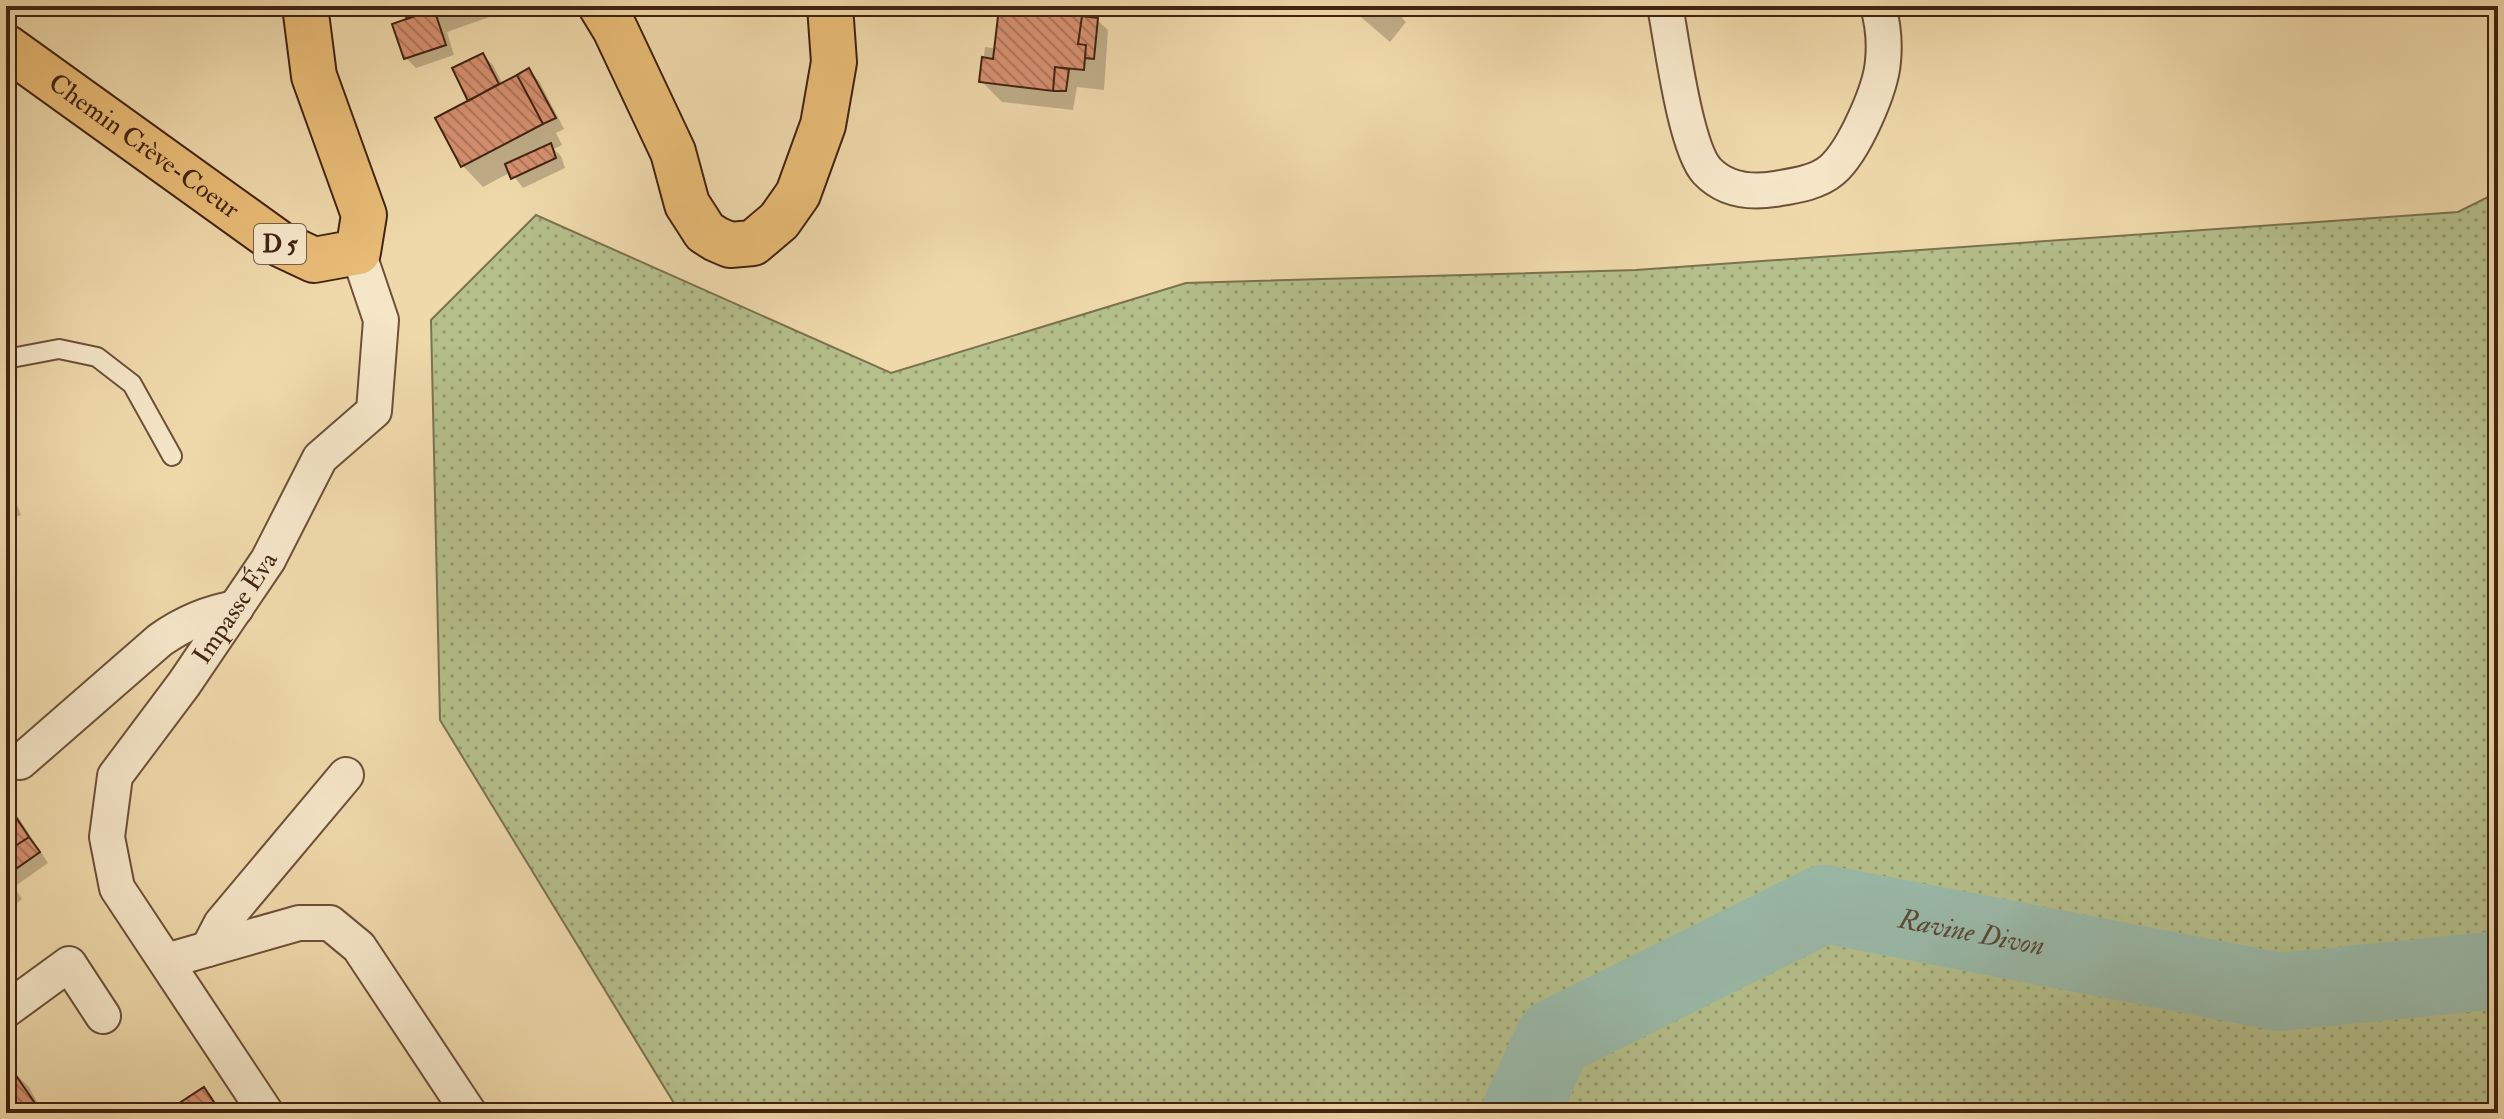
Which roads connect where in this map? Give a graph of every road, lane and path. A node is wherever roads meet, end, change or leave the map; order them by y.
1 (305, 6) edge
2 (601, 6) edge
3 (830, 6) edge
4 (1665, 6) edge
5 (1878, 6) edge
6 (6, 47) edge
7 (358, 252) junction
8 (6, 359) edge
9 (172, 456) dead end
10 (236, 608) junction
11 (20, 762) dead end
12 (346, 775) dead end
13 (208, 949) junction
14 (166, 961) junction
15 (6, 1010) edge
16 (103, 1016) dead end
17 (266, 1113) edge
18 (469, 1113) edge

1 - 7 main road
2 - 3 main road
4 - 5 street
6 - 7 main road, Chemin Crève-Coeur / D 5
7 - 10 street, Impasse Éva
8 - 9 lane
10 - 11 street
10 - 14 street, Impasse Éva
12 - 13 street
13 - 14 street
13 - 18 street
14 - 17 street, Impasse Éva
15 - 16 street

